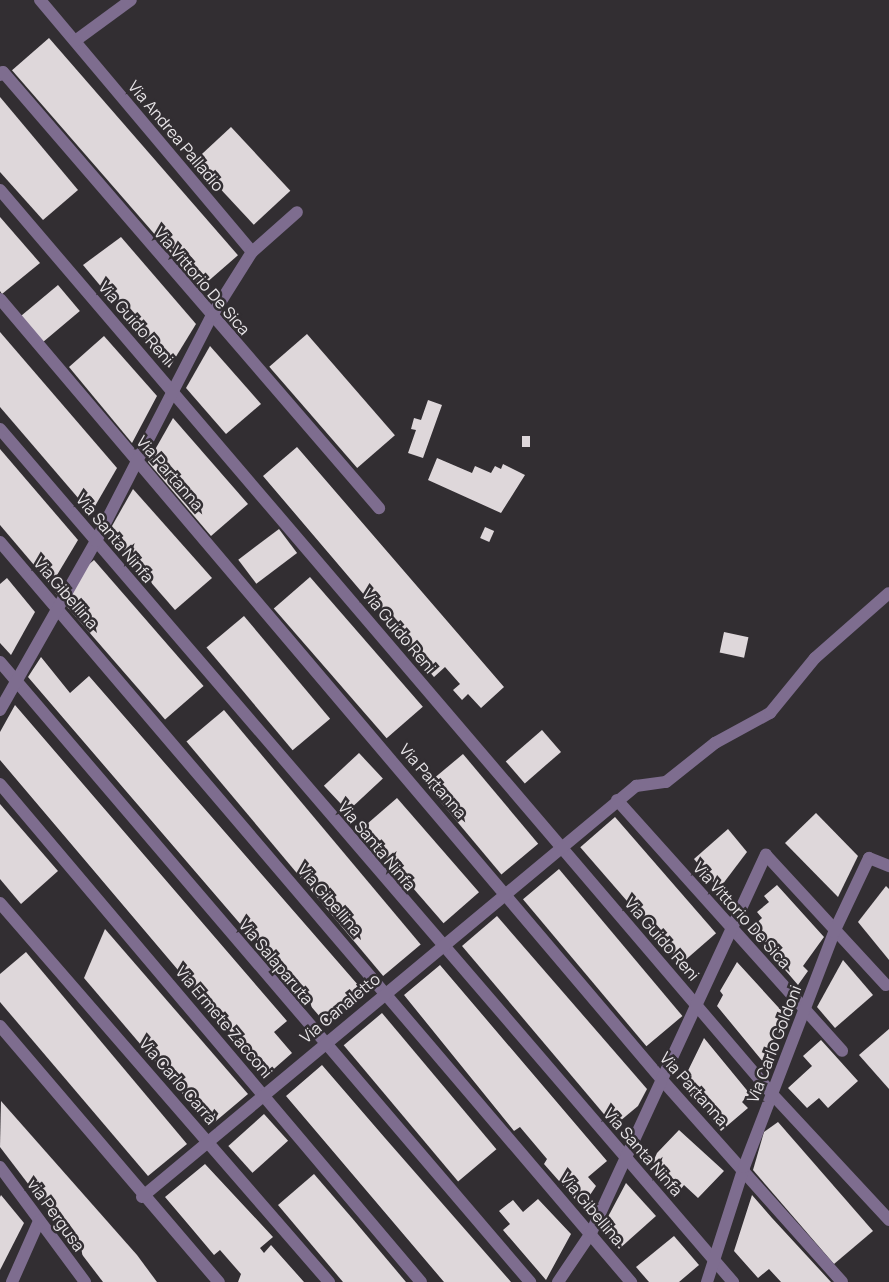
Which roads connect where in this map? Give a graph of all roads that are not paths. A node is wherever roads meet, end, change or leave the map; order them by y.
1 (40, 0) edge
2 (131, 0) edge
3 (75, 41) junction
4 (1, 73) edge
5 (0, 190) edge
6 (297, 212) dead end
7 (252, 252) junction
8 (0, 299) edge
9 (211, 317) junction
10 (173, 392) junction
11 (0, 429) edge
12 (138, 461) junction
13 (379, 508) dead end
14 (96, 541) junction
15 (0, 542) edge
16 (889, 593) edge
17 (58, 608) junction
18 (0, 662) edge
19 (18, 682) junction
20 (0, 710) edge
21 (0, 784) edge
22 (617, 800) junction
23 (560, 846) junction
24 (889, 866) edge
25 (506, 892) junction
26 (0, 903) edge
27 (734, 930) junction
28 (834, 932) junction
29 (440, 945) junction
30 (886, 985) dead end
31 (386, 991) junction
32 (697, 1005) junction
33 (804, 1009) junction
34 (0, 1026) edge
35 (324, 1043) junction
36 (842, 1051) dead end
37 (663, 1081) junction
38 (263, 1093) junction
39 (772, 1094) junction
40 (208, 1140) junction
41 (625, 1156) junction
42 (0, 1166) edge
43 (744, 1167) junction
44 (142, 1197) junction
45 (889, 1220) edge
46 (39, 1221) junction
47 (591, 1233) junction
48 (714, 1260) junction
49 (12, 1282) edge
50 (85, 1282) edge
51 (219, 1282) edge
52 (328, 1282) edge
53 (421, 1282) edge
54 (530, 1282) edge
55 (558, 1282) edge
56 (632, 1282) edge
57 (707, 1282) edge
58 (733, 1282) edge
59 (842, 1282) edge

1 - 3 street, Via Andrea Palladio
2 - 3 street
3 - 7 street, Via Andrea Palladio
4 - 9 street, Via Vittorio De Sica
5 - 10 street, Via Guido Reni
6 - 7 street
7 - 9 street
8 - 12 street, Via Partanna
9 - 10 street
9 - 13 street, Via Vittorio De Sica
10 - 12 street
10 - 23 street, Via Guido Reni
11 - 14 street, Via Santa Ninfa
12 - 14 street
12 - 25 street, Via Partanna
14 - 17 street
14 - 29 street, Via Santa Ninfa
15 - 17 street, Via Gibellina
16 - 22 street, Via Canaletto
17 - 19 street
17 - 31 street, Via Gibellina
18 - 19 street, Via Salaparuta
19 - 20 street
19 - 35 street, Via Salaparuta
21 - 38 street, Via Ermete Zacconi
22 - 23 street, Via Canaletto
22 - 27 street, Via Vittorio De Sica
23 - 25 street, Via Canaletto
23 - 32 street, Via Guido Reni
24 - 28 street, Via Carlo Goldoni
25 - 29 street, Via Canaletto
25 - 37 street, Via Partanna
26 - 40 street, Via Carlo Carrà
27 - 28 street
27 - 32 street
27 - 33 street, Via Vittorio De Sica
28 - 30 street
28 - 33 street, Via Carlo Goldoni
29 - 31 street, Via Canaletto
29 - 41 street, Via Santa Ninfa
31 - 35 street, Via Canaletto
31 - 47 street, Via Gibellina
32 - 37 street
32 - 39 street, Via Guido Reni
33 - 36 street, Via Vittorio De Sica
33 - 39 street, Via Carlo Goldoni
34 - 44 street
35 - 38 street, Via Canaletto
35 - 54 street, Via Salaparuta
37 - 41 street
37 - 43 street, Via Partanna
38 - 40 street, Via Canaletto
38 - 53 street, Via Ermete Zacconi
39 - 43 street, Via Carlo Goldoni
39 - 45 street, Via Guido Reni
40 - 44 street, Via Canaletto
40 - 52 street, Via Carlo Carrà
41 - 47 street
41 - 48 street, Via Santa Ninfa
42 - 46 street, via Pergusa
43 - 48 street, Via Carlo Goldoni
43 - 59 street, Via Partanna
44 - 51 street
46 - 49 street
46 - 50 street, via Pergusa
47 - 55 street
47 - 56 street, Via Gibellina
48 - 57 street, Via Carlo Goldoni
48 - 58 street, Via Santa Ninfa

